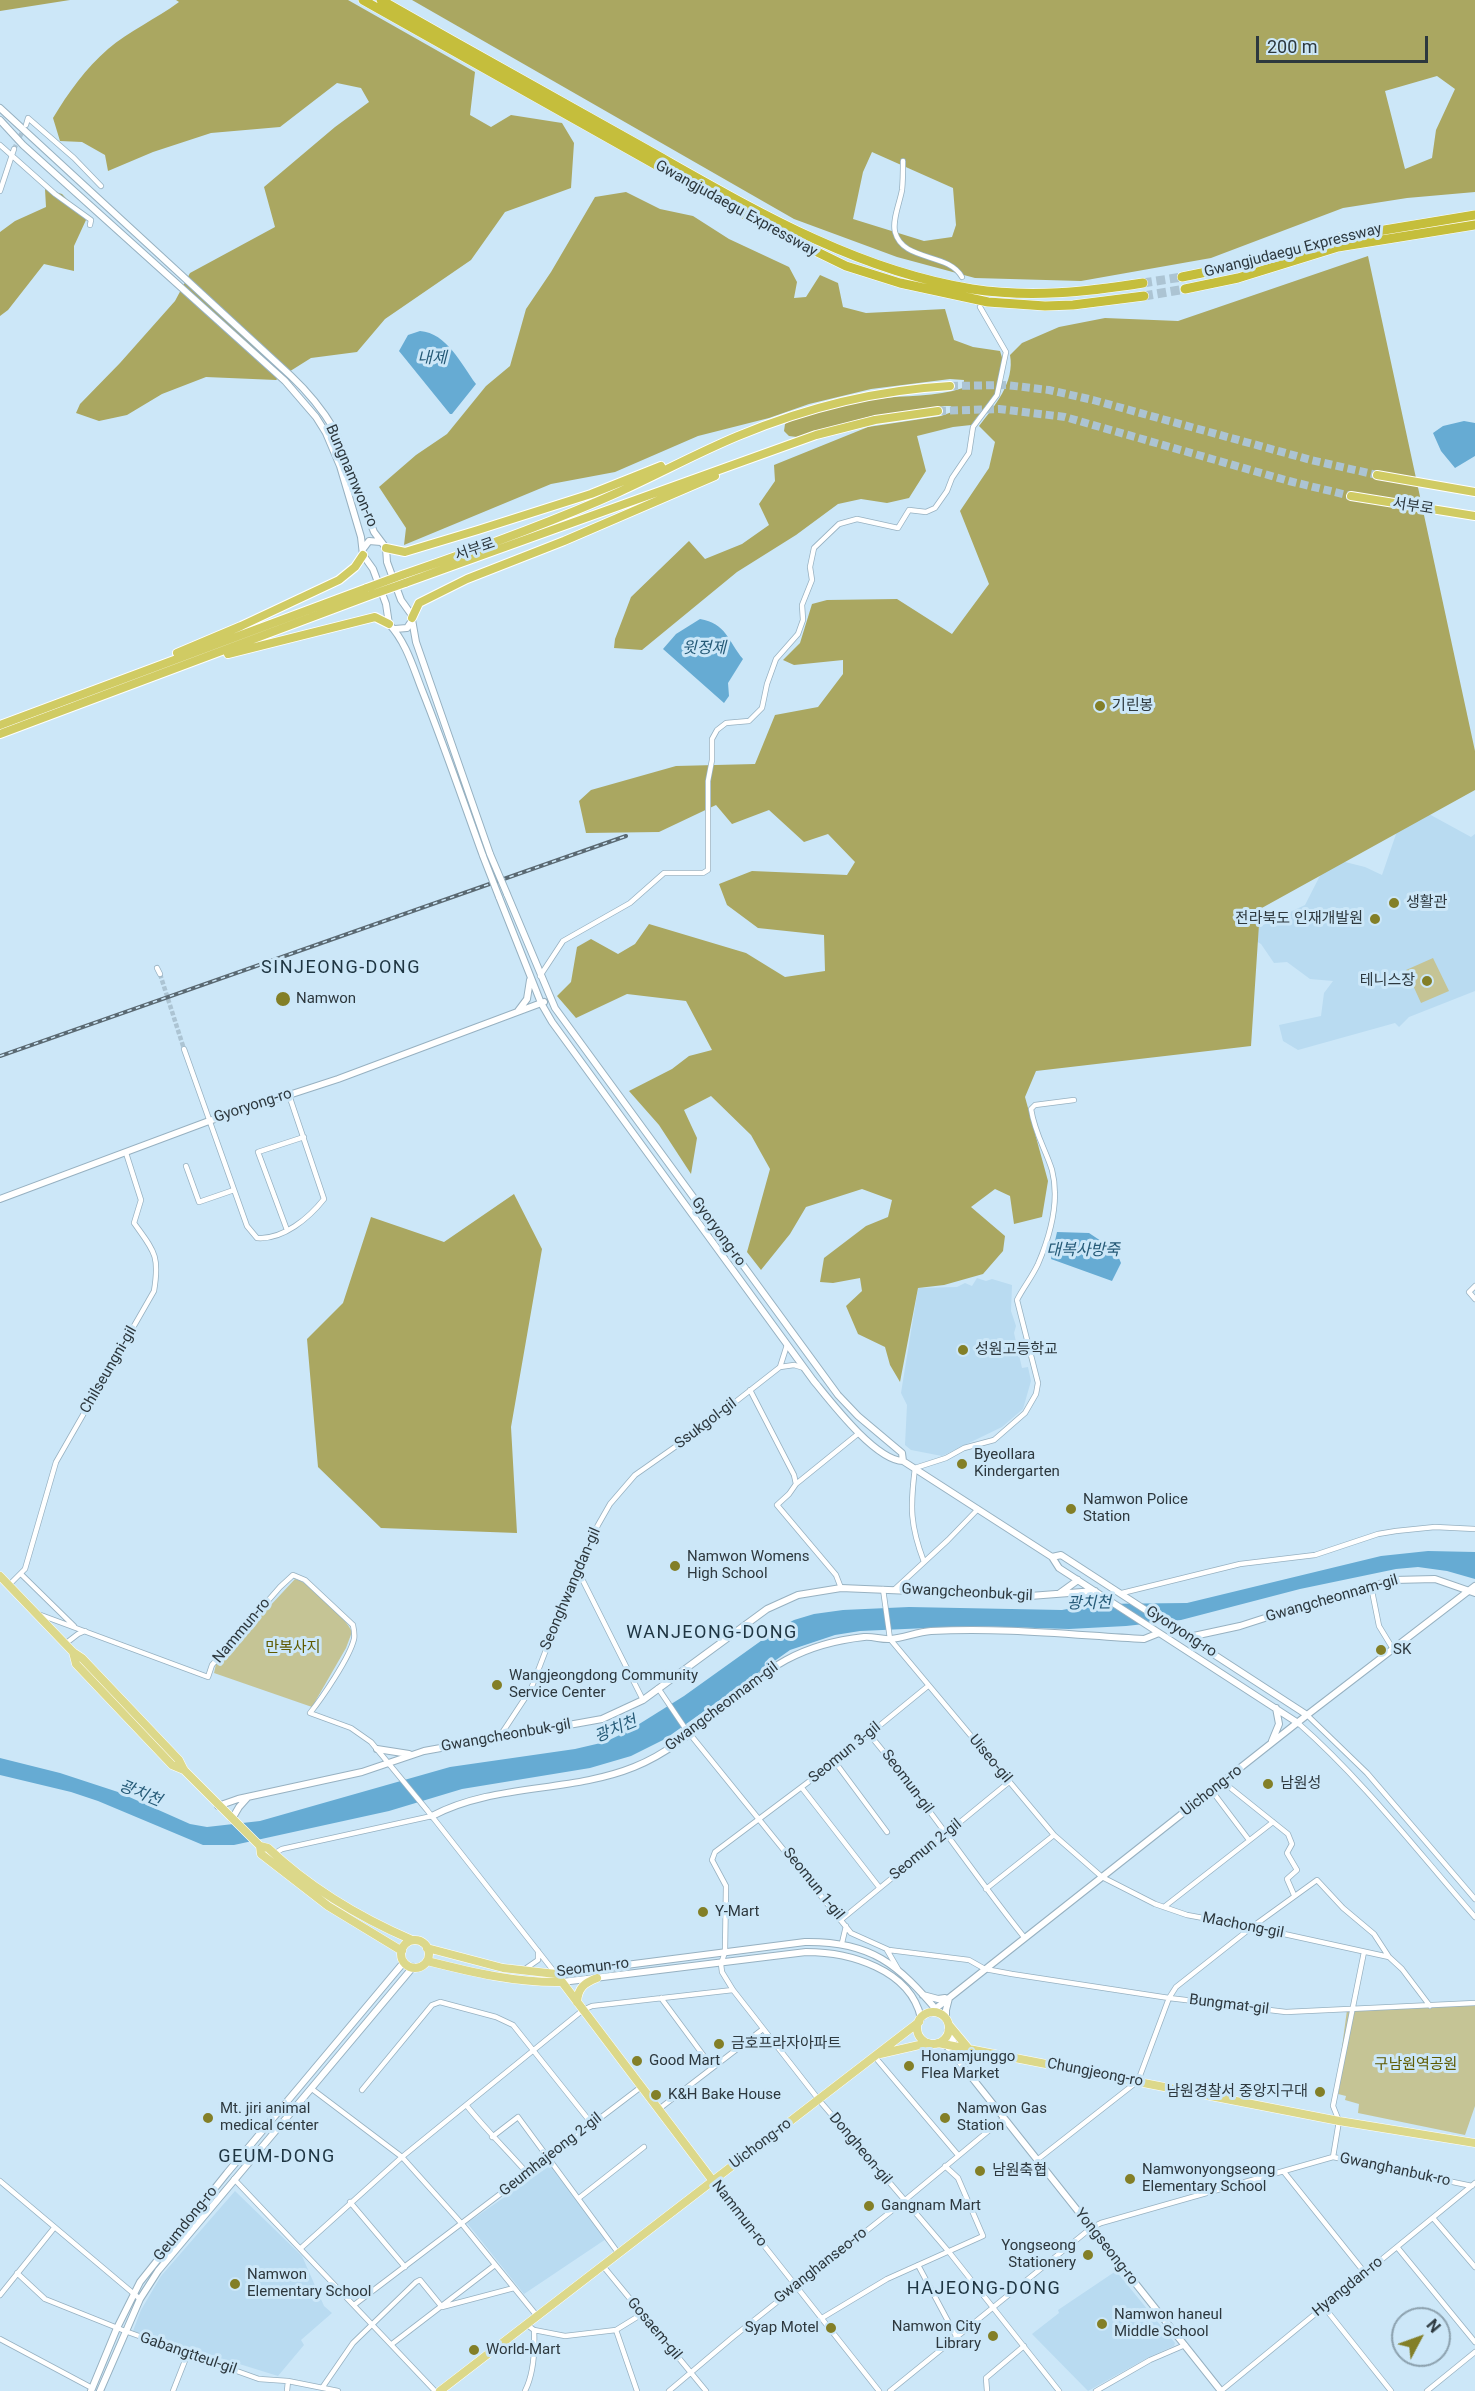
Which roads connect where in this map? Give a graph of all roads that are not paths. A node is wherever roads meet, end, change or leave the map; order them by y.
1 (363, 0) edge
2 (381, 0) edge
3 (0, 108) edge
4 (0, 120) edge
5 (26, 125) dead end
6 (0, 145) edge
7 (14, 149) tunnel mouth
8 (12, 156) junction
9 (74, 158) junction
10 (903, 161) dead end
11 (65, 170) junction
12 (101, 186) dead end
13 (70, 187) junction
14 (0, 192) edge
15 (63, 198) junction
16 (1475, 215) edge
17 (90, 225) dead end
18 (1475, 225) edge
19 (1182, 277) tunnel mouth
20 (962, 278) dead end
21 (1143, 283) tunnel mouth
22 (1185, 289) tunnel mouth
23 (1144, 296) tunnel mouth
24 (980, 307) dead end
25 (950, 386) tunnel mouth
26 (938, 411) tunnel mouth
27 (816, 435) junction
28 (723, 442) junction
29 (1377, 475) tunnel mouth
30 (1475, 492) edge
31 (1351, 496) tunnel mouth
32 (1475, 516) edge
33 (384, 545) junction
34 (363, 553) junction
35 (403, 579) junction
36 (412, 620) junction
37 (392, 627) junction
38 (126, 682) junction
39 (0, 724) edge
40 (0, 734) edge
41 (157, 968) dead end
42 (160, 974) tunnel mouth
43 (540, 976) junction
44 (530, 977) junction
45 (550, 1000) junction
46 (541, 1003) junction
47 (518, 1012) junction
48 (184, 1049) tunnel mouth
49 (289, 1095) junction
50 (1074, 1100) dead end
51 (209, 1121) junction
52 (304, 1137) junction
53 (126, 1153) junction
54 (186, 1166) dead end
55 (234, 1190) junction
56 (0, 1199) edge
57 (287, 1230) junction
58 (1475, 1287) edge
59 (1475, 1299) edge
60 (787, 1345) junction
61 (780, 1366) junction
62 (804, 1368) junction
63 (750, 1390) junction
64 (859, 1433) junction
65 (903, 1461) junction
66 (915, 1468) junction
67 (635, 1475) joint
68 (796, 1484) junction
69 (978, 1509) junction
70 (1475, 1530) edge
71 (1052, 1557) junction
72 (924, 1562) junction
73 (578, 1569) junction
74 (21, 1574) junction
75 (0, 1576) edge
76 (1078, 1580) junction
77 (9, 1585) junction
78 (1371, 1586) junction
79 (841, 1588) junction
80 (882, 1589) junction
81 (895, 1589) junction
82 (1473, 1589) edge
83 (1095, 1592) junction
84 (1122, 1593) junction
85 (1057, 1595) junction
86 (36, 1613) junction
87 (76, 1628) junction
88 (85, 1631) junction
89 (1159, 1633) junction
90 (889, 1636) junction
91 (1188, 1637) junction
92 (65, 1644) junction
93 (1393, 1649) junction
94 (928, 1686) junction
95 (658, 1688) junction
96 (643, 1700) junction
97 (1275, 1708) junction
98 (1307, 1715) junction
99 (1298, 1723) junction
100 (688, 1730) junction
101 (869, 1734) junction
102 (498, 1739) junction
103 (1268, 1746) junction
104 (377, 1749) junction
105 (413, 1754) junction
106 (835, 1762) junction
107 (389, 1763) junction
108 (1009, 1782) junction
109 (1223, 1782) junction
110 (802, 1788) junction
111 (1212, 1791) junction
112 (248, 1798) junction
113 (218, 1806) junction
114 (432, 1816) junction
115 (760, 1819) junction
116 (233, 1820) junction
117 (1273, 1822) junction
118 (887, 1832) dead end
119 (946, 1834) junction
120 (1054, 1834) junction
121 (1249, 1840) junction
122 (260, 1846) junction
123 (274, 1854) junction
124 (1102, 1877) junction
125 (879, 1887) junction
126 (986, 1889) junction
127 (1294, 1895) junction
128 (333, 1898) junction
129 (1475, 1899) edge
130 (328, 1906) junction
131 (1164, 1907) junction
132 (1475, 1917) edge
133 (842, 1919) junction
134 (846, 1926) junction
135 (1252, 1927) junction
136 (1024, 1937) junction
137 (412, 1940) junction
138 (842, 1943) junction
139 (428, 1948) junction
140 (887, 1949) junction
141 (402, 1951) junction
142 (538, 1951) junction
143 (725, 1952) junction
144 (1364, 1952) junction
145 (1389, 1957) junction
146 (427, 1961) junction
147 (404, 1962) junction
148 (722, 1964) junction
149 (413, 1967) junction
150 (898, 1969) junction
151 (985, 1969) junction
152 (521, 1970) junction
153 (556, 1974) junction
154 (904, 1975) junction
155 (597, 1978) junction
156 (562, 1982) junction
157 (897, 1983) junction
158 (733, 1990) junction
159 (923, 1995) junction
160 (951, 1995) junction
161 (661, 1998) junction
162 (1169, 1998) junction
163 (577, 2002) junction
164 (1475, 2003) edge
165 (1430, 2006) junction
166 (1353, 2008) junction
167 (583, 2010) junction
168 (941, 2018) junction
169 (920, 2020) junction
170 (763, 2029) junction
171 (928, 2043) junction
172 (942, 2044) junction
173 (956, 2047) junction
174 (534, 2050) junction
175 (970, 2050) junction
176 (877, 2055) junction
177 (712, 2067) junction
178 (965, 2067) junction
179 (1138, 2081) junction
180 (641, 2087) junction
181 (312, 2089) junction
182 (363, 2090) dead end
183 (819, 2100) junction
184 (467, 2106) junction
185 (658, 2109) junction
186 (1004, 2118) junction
187 (1339, 2121) junction
188 (592, 2124) junction
189 (492, 2137) junction
190 (1472, 2145) edge
191 (644, 2147) dead end
192 (958, 2155) junction
193 (549, 2156) junction
194 (402, 2157) junction
195 (1332, 2157) junction
196 (1037, 2160) junction
197 (945, 2166) junction
198 (1284, 2172) junction
199 (527, 2173) junction
200 (234, 2179) junction
201 (0, 2181) edge
202 (713, 2181) junction
203 (1473, 2184) edge
204 (579, 2198) junction
205 (904, 2201) junction
206 (350, 2202) junction
207 (1433, 2218) junction
208 (462, 2224) junction
209 (54, 2228) junction
210 (1091, 2228) junction
211 (1397, 2247) junction
212 (301, 2248) junction
213 (949, 2252) junction
214 (618, 2254) junction
215 (495, 2265) junction
216 (918, 2265) junction
217 (603, 2266) junction
218 (405, 2267) junction
219 (1475, 2267) edge
220 (16, 2273) junction
221 (1365, 2273) junction
222 (795, 2286) junction
223 (514, 2288) junction
224 (0, 2295) edge
225 (133, 2295) junction
226 (140, 2299) junction
227 (354, 2305) junction
228 (442, 2307) junction
229 (993, 2307) junction
230 (1324, 2307) junction
231 (642, 2314) junction
232 (537, 2316) junction
233 (822, 2318) junction
234 (372, 2324) junction
235 (526, 2324) junction
236 (117, 2328) junction
237 (534, 2330) junction
238 (616, 2330) junction
239 (125, 2331) junction
240 (957, 2338) junction
241 (0, 2339) edge
242 (1475, 2342) edge
243 (392, 2344) junction
244 (1185, 2345) junction
245 (1024, 2346) junction
246 (1475, 2352) edge
247 (188, 2353) junction
248 (691, 2373) junction
249 (288, 2381) junction
250 (322, 2388) junction
251 (92, 2389) edge
252 (100, 2391) edge
253 (172, 2391) edge
254 (287, 2391) edge
255 (338, 2391) edge
256 (435, 2391) edge
257 (440, 2391) edge
258 (525, 2391) edge
259 (637, 2391) edge
260 (669, 2391) edge
261 (706, 2391) edge
262 (879, 2391) edge
263 (890, 2391) edge
264 (987, 2391) edge
265 (1059, 2391) edge
266 (1096, 2391) edge
267 (1221, 2391) edge
268 (1391, 2391) edge
269 (1427, 2391) edge

1 - 23 highway, Gwangjudaegu Expressway
2 - 21 highway, Gwangjudaegu Expressway
3 - 11 street, Bungnamwon-ro
4 - 13 street, Bungnamwon-ro
5 - 9 street
6 - 8 street
7 - 8 street
8 - 14 street
8 - 15 street
9 - 11 street
9 - 12 street
10 - 20 street
11 - 33 street, Bungnamwon-ro
13 - 15 street
13 - 34 street, Bungnamwon-ro
15 - 17 street
16 - 19 highway, Gwangjudaegu Expressway
18 - 22 highway, Gwangjudaegu Expressway
24 - 43 street
25 - 28 highway, 서부로
26 - 27 highway, 서부로
27 - 35 highway, 서부로
27 - 36 highway
28 - 33 highway
28 - 35 highway, 서부로
29 - 30 highway, 서부로
31 - 32 highway, 서부로
33 - 34 street
33 - 36 street, Bungnamwon-ro
34 - 37 street, Bungnamwon-ro
34 - 38 highway
35 - 38 highway, 서부로, bridge
36 - 37 street
36 - 43 street, Bungnamwon-ro, bridge
37 - 38 highway
37 - 44 street, Bungnamwon-ro, bridge
38 - 39 highway, 서부로
38 - 40 highway, 서부로
41 - 42 street
43 - 45 street, Bungnamwon-ro
44 - 46 street, Bungnamwon-ro
44 - 47 street
45 - 46 street, Gyoryong-ro
45 - 65 street, Gyoryong-ro
46 - 47 street, Gyoryong-ro
46 - 60 street, Gyoryong-ro
47 - 49 street, Gyoryong-ro
48 - 51 street
49 - 51 street, Gyoryong-ro
49 - 52 street
50 - 66 street
51 - 53 street, Gyoryong-ro
51 - 55 street
52 - 57 street
52 - 57 street
53 - 56 street, Gyoryong-ro
53 - 74 street, Chilseungni-gil
54 - 55 street
55 - 57 street
58 - 59 street
60 - 61 street
60 - 62 street, Gyoryong-ro
61 - 62 street
61 - 63 street
62 - 64 street, Gyoryong-ro
63 - 67 street, Ssukgol-gil
63 - 68 street, Ssukgol-gil
64 - 65 street, Gyoryong-ro
64 - 68 street
65 - 66 street, Gyoryong-ro
66 - 69 street, Gyoryong-ro
66 - 72 street
67 - 73 street, Seonghwangdan-gil
68 - 79 street
69 - 71 street, Gyoryong-ro
69 - 72 street
70 - 84 street
71 - 76 street, Gyoryong-ro
71 - 84 street, Gyoryong-ro
72 - 81 street
73 - 96 street
73 - 102 street, Seonghwangdan-gil
74 - 77 street, Chilseungni-gil
74 - 87 street
75 - 77 main road, Nammun-ro
76 - 83 street, Gyoryong-ro
76 - 85 street
77 - 86 main road, Nammun-ro
78 - 82 street, Gwangcheonnam-gil
78 - 91 street, Gwangcheonnam-gil
78 - 93 street
79 - 80 street, Gwangcheonbuk-gil
79 - 95 street, Gwangcheonbuk-gil
80 - 81 street, Gwangcheonbuk-gil
80 - 90 street
81 - 85 street, Gwangcheonbuk-gil
82 - 93 street, Uichong-ro
83 - 85 street, Gwangcheonbuk-gil
83 - 89 street, Gyoryong-ro
84 - 91 street, Gyoryong-ro
86 - 87 street, Nammun-ro
86 - 92 main road, Nammun-ro
87 - 88 street, Nammun-ro
88 - 92 street
88 - 104 street, Nammun-ro
89 - 90 street, Gwangcheonnam-gil
89 - 97 street, Gyoryong-ro
90 - 94 street, Uiseo-gil
90 - 100 street, Gwangcheonnam-gil
91 - 98 street, Gyoryong-ro
92 - 113 main road, Nammun-ro
93 - 98 street, Uichong-ro
94 - 101 street, Seomun 3-gil
94 - 108 street, Uiseo-gil
95 - 96 street, Gwangcheonbuk-gil
95 - 100 street, Seomun 1-gil
96 - 102 street, Gwangcheonbuk-gil
97 - 99 street, Gyoryong-ro
97 - 103 street
98 - 99 street, Uichong-ro
98 - 129 street
99 - 103 street, Uichong-ro
99 - 132 street
100 - 114 street, Gwangcheonnam-gil
100 - 115 street, Seomun 1-gil
101 - 106 street, Seomun 3-gil
101 - 119 street, Seomun-gil
102 - 105 street, Gwangcheonbuk-gil
103 - 109 street, Uichong-ro
104 - 105 street
104 - 107 street
105 - 107 street, Gwangcheonbuk-gil
106 - 110 street, Seomun 3-gil
106 - 118 street
107 - 112 street, Gwangcheonbuk-gil
107 - 114 street, Nammun-ro
108 - 119 street, Seomun 2-gil
108 - 120 street, Uiseo-gil
109 - 111 street, Uichong-ro
109 - 117 street
110 - 115 street, Seomun 3-gil
110 - 125 street
111 - 121 street
111 - 124 street, Uichong-ro
112 - 113 street, Gwangcheonbuk-gil
112 - 116 street
113 - 116 main road, Nammun-ro
114 - 123 street
114 - 142 street, Nammun-ro
115 - 133 street, Seomun 1-gil
115 - 143 street
116 - 122 main road, Nammun-ro
117 - 121 street
117 - 127 street
119 - 125 street, Seomun 2-gil
119 - 126 street, Seomun-gil
120 - 124 street, Uiseo-gil
120 - 126 street
121 - 131 street
122 - 123 main road
122 - 130 main road
123 - 128 main road
124 - 131 street, Machong-gil
124 - 136 street, Uichong-ro
125 - 133 street, Seomun 2-gil
126 - 136 street, Seomun-gil
127 - 135 street
127 - 145 street
128 - 130 main road
128 - 137 main road
130 - 141 main road
131 - 135 street, Machong-gil
133 - 134 street, Seomun 1-gil
134 - 138 street
134 - 140 street, Seomun 1-gil
135 - 144 street, Machong-gil
135 - 162 street
136 - 151 street, Uichong-ro
137 - 139 main road
137 - 141 main road
138 - 143 street, Seomun-ro
138 - 150 street, Seomun-ro
139 - 146 main road
139 - 152 main road, Seomun-ro
140 - 150 street
140 - 151 street, Seomun 1-gil
141 - 147 main road
142 - 152 street
142 - 153 street, Nammun-ro
143 - 148 street
143 - 153 street, Seomun-ro
144 - 145 street, Machong-gil
144 - 166 street
145 - 165 street
146 - 149 main road, Geumdong-ro
146 - 156 main road, Seomun-ro
147 - 149 main road
147 - 225 street, Geumdong-ro
148 - 155 street, Seomun-ro
148 - 157 street, Seomun-ro
148 - 158 street
149 - 181 street, Geumdong-ro
150 - 154 street, Seomun-ro
151 - 160 street, Uichong-ro
151 - 162 street, Bungmat-gil
152 - 153 main road, Seomun-ro
153 - 156 main road, Nammun-ro
154 - 157 street
154 - 159 street, Seomun-ro
155 - 156 street, Seomun-ro
155 - 163 main road
156 - 163 main road, Nammun-ro
157 - 169 street, Seomun-ro
158 - 161 street
158 - 170 street
159 - 160 street
159 - 168 street, Seomun-ro
160 - 168 street, Uichong-ro
160 - 168 street
161 - 167 street
161 - 177 street
162 - 166 street, Bungmat-gil
162 - 179 street
163 - 167 main road, Nammun-ro
164 - 165 street, Bungmat-gil
165 - 166 street, Bungmat-gil
166 - 187 street
167 - 174 street
167 - 180 main road, Nammun-ro
168 - 169 main road
168 - 172 main road
168 - 173 street, Yongseong-ro
168 - 175 main road
169 - 171 main road
169 - 176 main road, Uichong-ro
170 - 177 street
170 - 183 street
171 - 172 main road
171 - 176 main road
172 - 173 main road, Chungjeong-ro
172 - 178 street, Yongseong-ro
173 - 175 main road, Chungjeong-ro
173 - 178 street, Yongseong-ro
174 - 182 street
174 - 184 street
174 - 188 street
175 - 179 main road, Chungjeong-ro
176 - 183 main road, Uichong-ro
176 - 192 street
177 - 185 street
178 - 186 street, Yongseong-ro
179 - 187 main road, Chungjeong-ro
179 - 196 street
180 - 185 main road, Nammun-ro
180 - 188 street, Geumhajeong 2-gil
181 - 194 street
181 - 200 street, Geumdong-ro
183 - 202 main road, Uichong-ro
183 - 205 street, Dongheon-gil
184 - 189 street
184 - 194 street
185 - 202 main road, Nammun-ro
186 - 192 street, Gwanghanseo-ro
186 - 196 street, Yongseong-ro
187 - 190 main road, Chungjeong-ro
187 - 195 street
188 - 193 street, Geumhajeong 2-gil
189 - 193 street
189 - 199 street
191 - 204 street
192 - 197 street, Gwanghanseo-ro
193 - 199 street, Geumhajeong 2-gil
193 - 204 street
194 - 206 street
194 - 208 street
195 - 198 street, Gwanghanbuk-ro
195 - 203 street, Gwanghanbuk-ro
196 - 210 street, Yongseong-ro
197 - 205 street, Gwanghanseo-ro
197 - 213 street
198 - 210 street, Gwanghanbuk-ro
198 - 221 street
199 - 208 street, Geumhajeong 2-gil
200 - 212 street
200 - 226 street, Geumdong-ro
201 - 209 street
202 - 214 main road, Uichong-ro
202 - 222 street, Nammun-ro
203 - 207 street, Hyangdan-ro
204 - 214 street
205 - 213 street, Dongheon-gil
205 - 222 street, Gwanghanseo-ro
206 - 212 street
206 - 218 street
207 - 211 street, Hyangdan-ro
207 - 219 street
208 - 215 street
208 - 218 street, Geumhajeong 2-gil
209 - 220 street
209 - 225 street
210 - 229 street, Gwanghanbuk-ro
210 - 244 street, Yongseong-ro
211 - 221 street, Hyangdan-ro
211 - 242 street
212 - 227 street
213 - 216 street
213 - 229 street, Dongheon-gil
214 - 217 main road, Uichong-ro
215 - 223 street
215 - 228 street
216 - 233 street
216 - 240 street
217 - 231 street, Gosaem-gil
217 - 232 main road, Uichong-ro
218 - 227 street, Geumhajeong 2-gil
220 - 224 street
220 - 236 street
221 - 230 street, Hyangdan-ro
222 - 233 street, Nammun-ro
222 - 248 street, Gwanghanseo-ro
223 - 228 street
223 - 232 street
225 - 226 street
225 - 236 street, Geumdong-ro
226 - 239 street, Geumdong-ro
227 - 234 street
228 - 234 street
228 - 243 street
229 - 240 street, Gwanghanbuk-ro
229 - 245 street, Dongheon-gil
230 - 267 street, Hyangdan-ro
230 - 268 street
231 - 238 street
231 - 248 street, Gosaem-gil
232 - 235 main road, Uichong-ro
233 - 262 street, Nammun-ro
234 - 243 street
234 - 250 street
235 - 237 street
235 - 257 main road, Uichong-ro
236 - 239 street
236 - 251 street, Geumdong-ro
237 - 238 street
237 - 258 street
238 - 259 street
239 - 247 street, Gabangtteul-gil
239 - 252 street, Geumdong-ro
240 - 263 street, Gwanghanbuk-ro
241 - 251 street, Geumdong-ro
243 - 256 street
244 - 266 street
244 - 267 street, Yongseong-ro
245 - 264 street
245 - 265 street, Dongheon-gil
246 - 269 street
247 - 249 street, Gabangtteul-gil
247 - 253 street
248 - 260 street, Gwanghanseo-ro
248 - 261 street, Gosaem-gil
249 - 250 street, Gabangtteul-gil
249 - 254 street
250 - 255 street, Gabangtteul-gil

